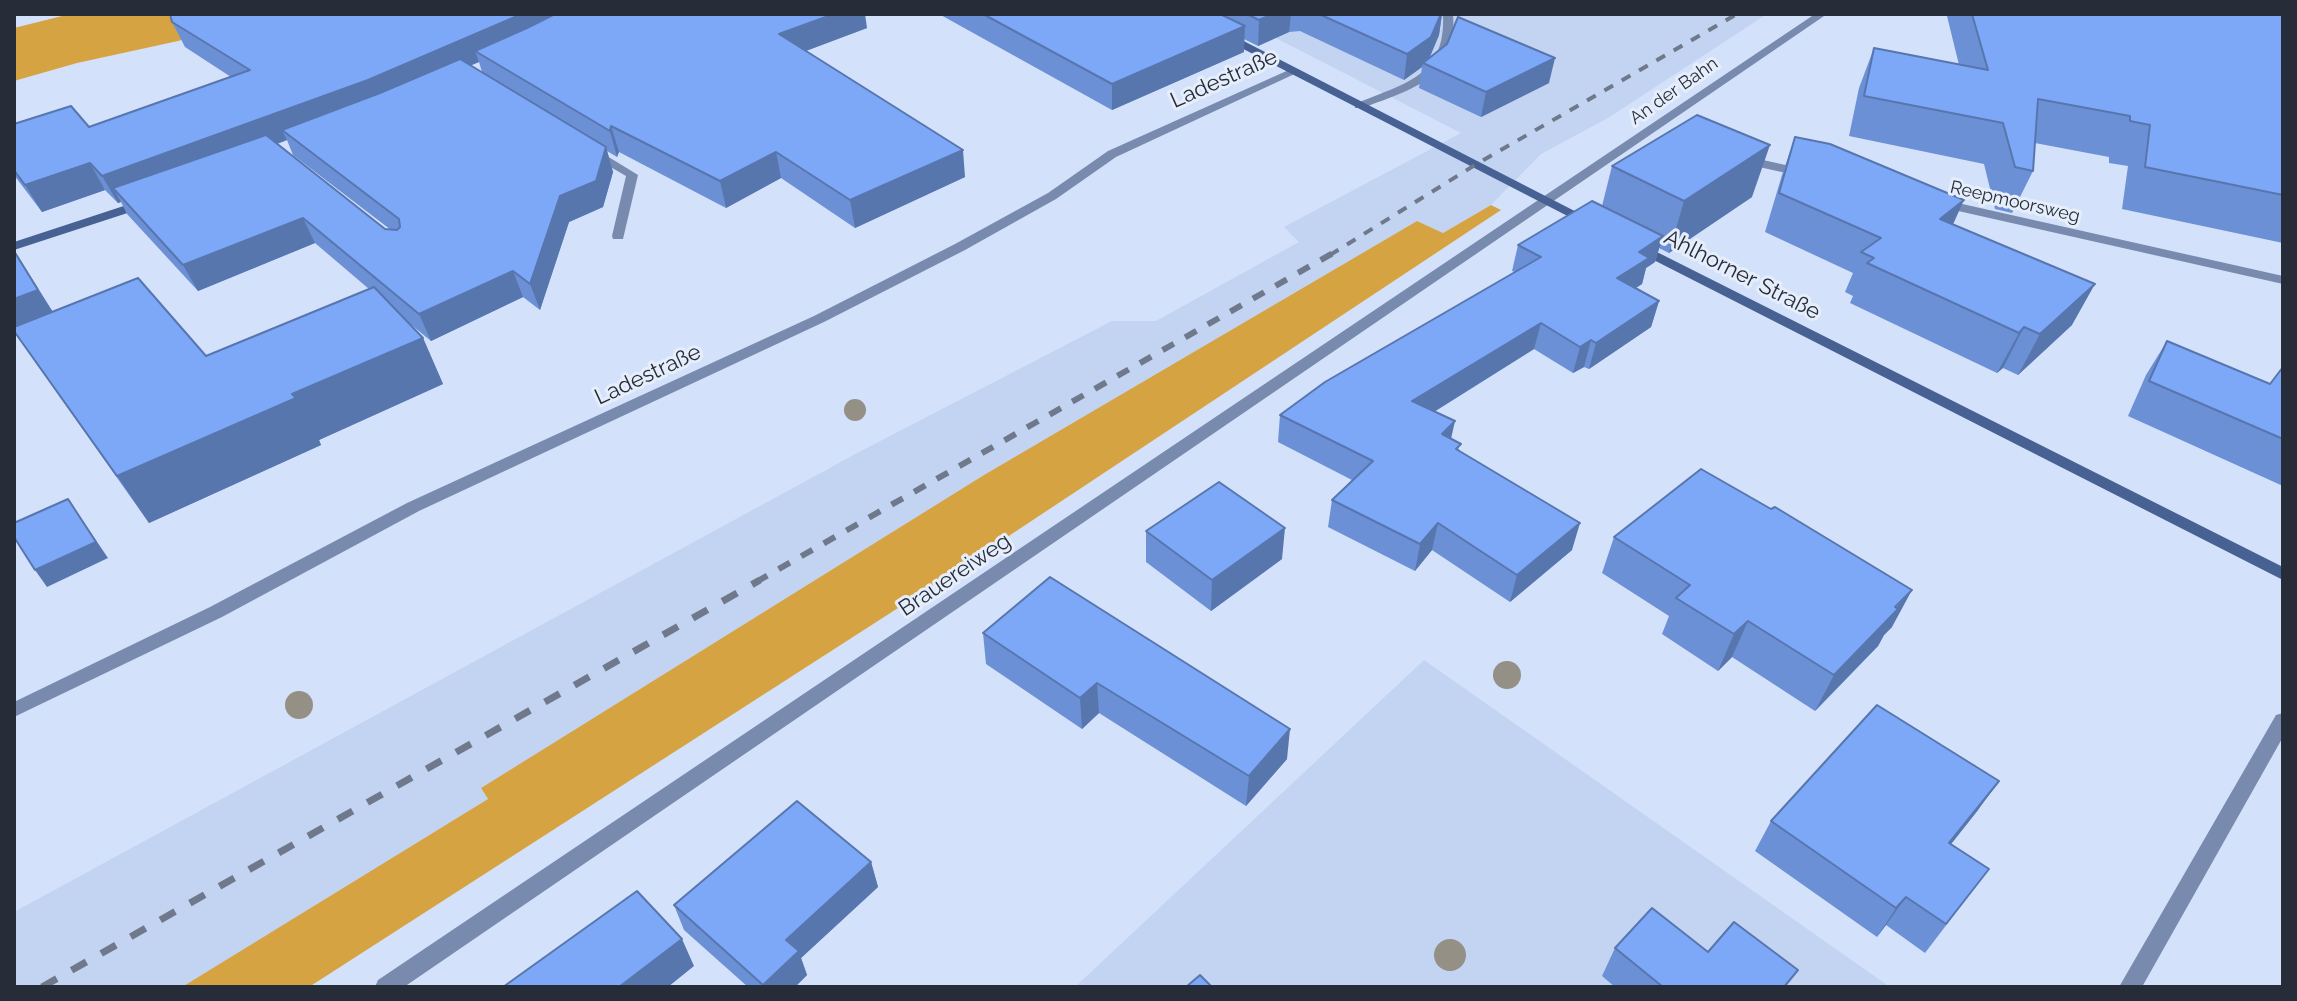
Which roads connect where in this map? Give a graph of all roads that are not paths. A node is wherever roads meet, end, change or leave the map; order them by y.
1 (1448, 14) edge
2 (1822, 14) edge
3 (1216, 31) edge
4 (1295, 71) junction
5 (1359, 106) junction
6 (580, 144) edge
7 (1724, 156) edge
8 (1811, 175) edge
9 (163, 197) edge
10 (1918, 199) edge
11 (1548, 200) junction
12 (1604, 229) edge
13 (618, 236) dead end
14 (1618, 237) edge
15 (14, 246) edge
16 (2283, 280) edge
17 (2283, 574) edge
18 (14, 710) edge
19 (2283, 720) edge
20 (386, 987) edge
21 (2130, 987) edge

1 - 5 street
2 - 11 street, An der Bahn
3 - 4 street
4 - 5 street
4 - 18 street, Ladestraße
5 - 11 street
6 - 13 street
7 - 8 street
9 - 15 street
10 - 16 street, Reepmoorsweg
11 - 12 street
11 - 20 street, Brauereiweg
14 - 17 street, Ahlhorner Straße
19 - 21 street

